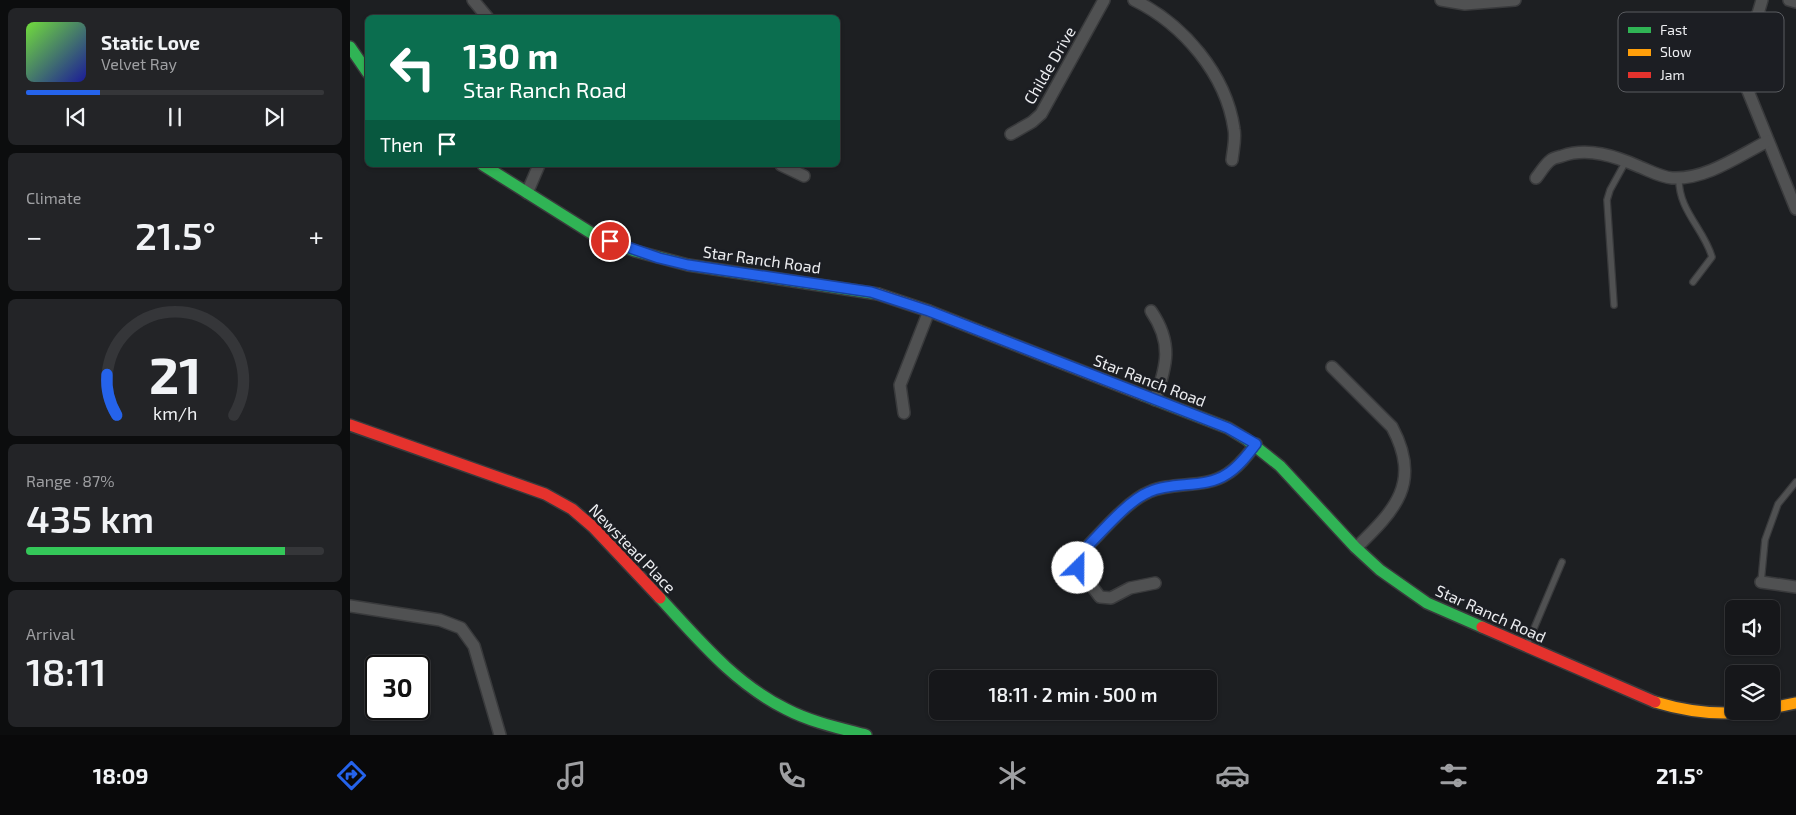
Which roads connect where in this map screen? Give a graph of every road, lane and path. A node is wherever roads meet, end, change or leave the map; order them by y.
1 (473, 0) edge
2 (1104, 0) edge
3 (1134, 0) edge
4 (1441, 0) edge
5 (1514, 0) edge
6 (1789, 0) edge
7 (1796, 2) edge
8 (486, 15) edge
9 (350, 47) edge
10 (365, 68) edge
11 (1750, 92) edge
12 (1010, 134) dead end
13 (1768, 141) junction
14 (1232, 160) dead end
15 (1626, 161) junction
16 (486, 167) edge
17 (538, 167) edge
18 (785, 167) edge
19 (804, 176) dead end
20 (1536, 178) dead end
21 (1679, 178) junction
22 (527, 193) junction
23 (1796, 209) edge
24 (1693, 282) dead end
25 (1614, 305) dead end
26 (929, 311) junction
27 (1151, 311) dead end
28 (1332, 367) dead end
29 (1155, 400) junction
30 (904, 413) dead end
31 (350, 425) edge
32 (1256, 444) junction
33 (1796, 482) edge
34 (1356, 548) junction
35 (1562, 562) dead end
36 (1761, 582) joint
37 (1155, 583) dead end
38 (1796, 587) edge
39 (350, 606) edge
40 (1526, 647) junction
41 (1796, 704) edge
42 (1780, 707) edge
43 (1725, 713) edge
44 (500, 735) edge
45 (866, 735) edge

1 - 8 street
2 - 12 street, Childe Drive
3 - 14 street
4 - 5 street
6 - 7 street
9 - 10 street
11 - 13 street
13 - 21 street
13 - 23 street
15 - 20 street
15 - 21 street
15 - 25 lane
16 - 22 street, Star Ranch Road
17 - 22 street
18 - 19 street
21 - 24 lane
22 - 26 street, Star Ranch Road
26 - 29 street, Star Ranch Road
26 - 30 street
27 - 29 street
28 - 34 street
29 - 32 street, Star Ranch Road
31 - 45 street, Newstead Place
32 - 34 street, Star Ranch Road
32 - 37 street
33 - 36 lane
34 - 40 street, Star Ranch Road
35 - 40 lane
36 - 38 street
39 - 44 street
40 - 43 street, Star Ranch Road
41 - 42 street

